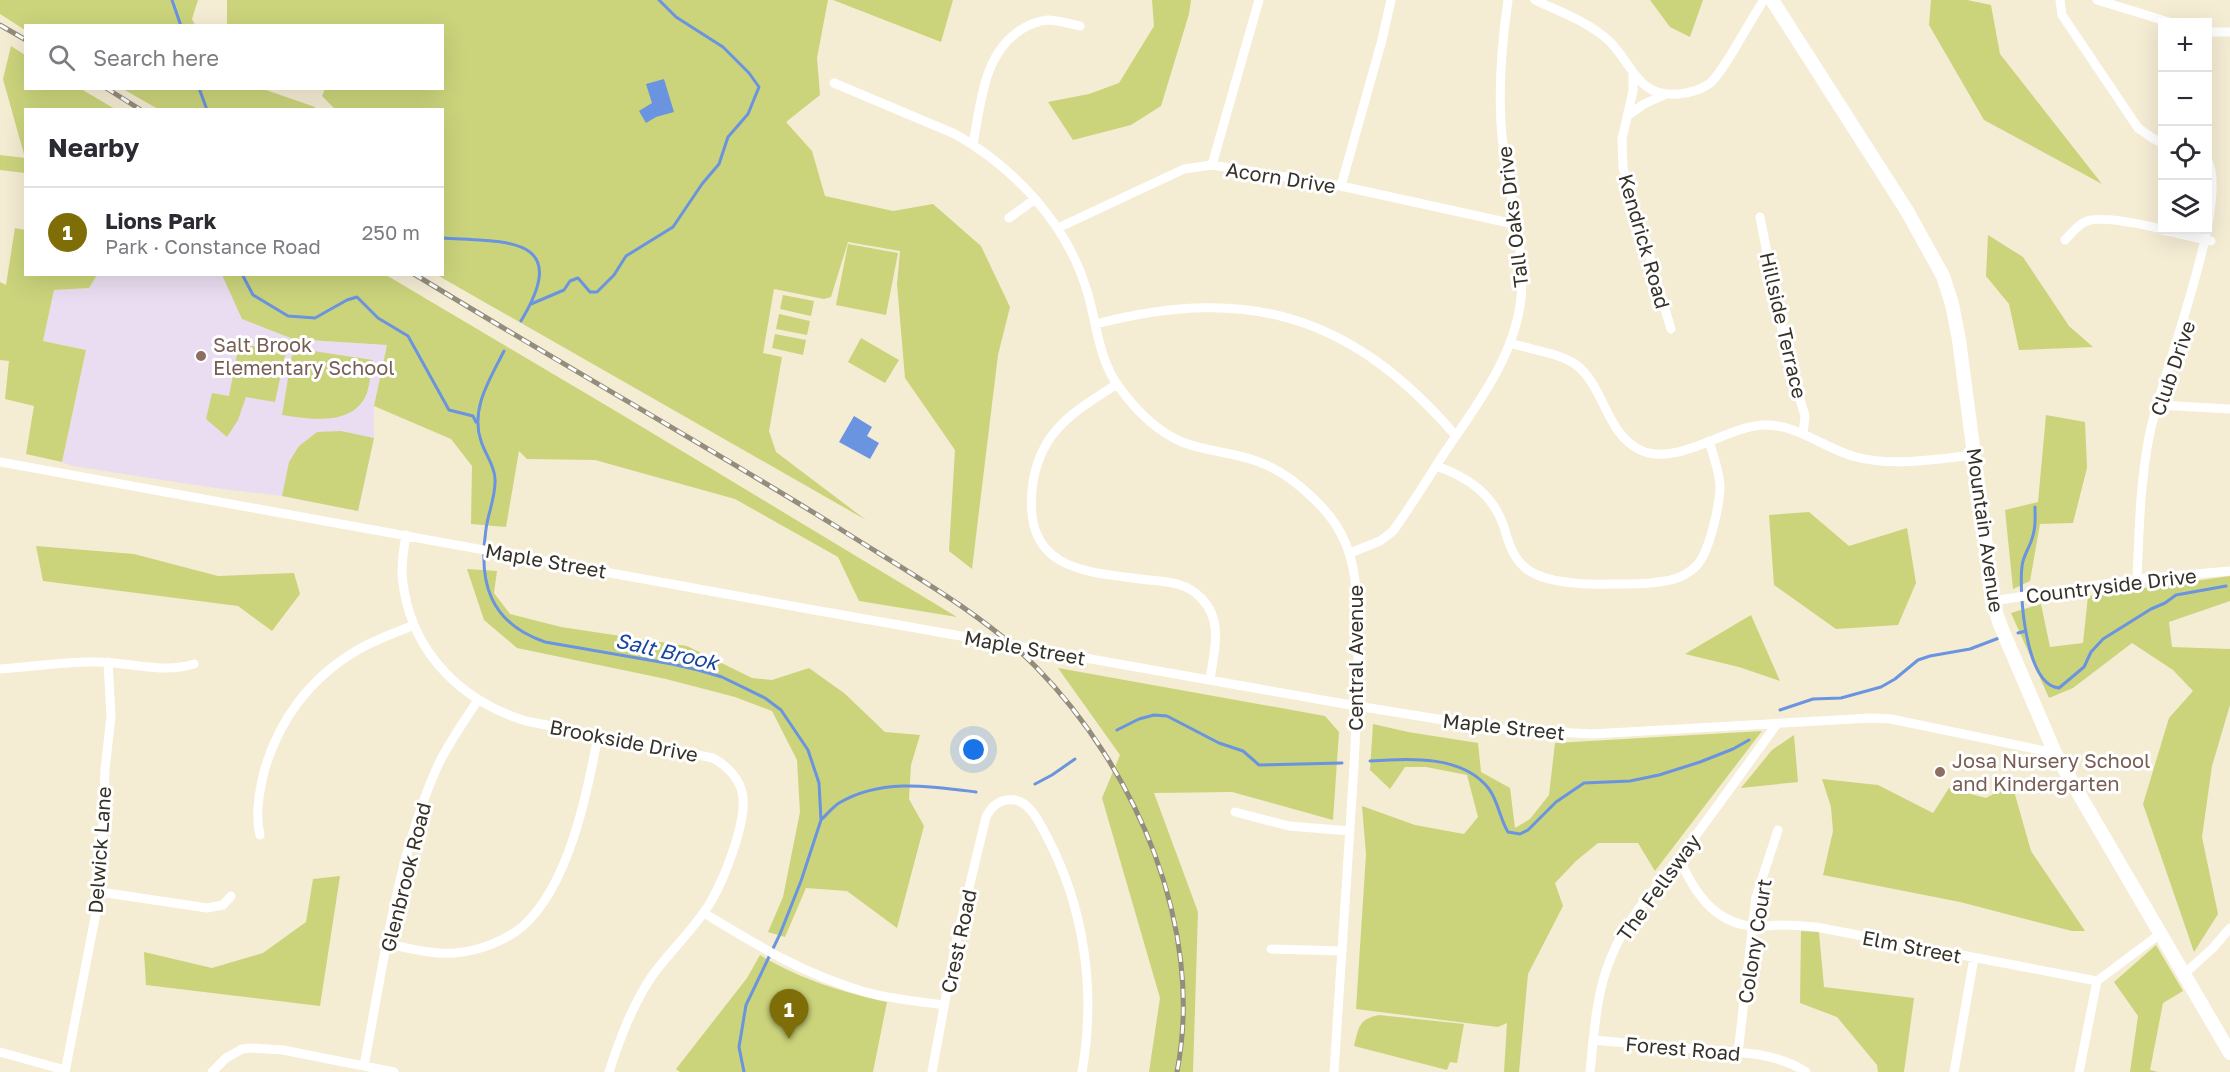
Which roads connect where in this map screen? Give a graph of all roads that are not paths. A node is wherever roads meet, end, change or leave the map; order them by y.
1 (1259, 0) edge
2 (1391, 0) edge
3 (1508, 0) edge
4 (1535, 0) edge
5 (1764, 0) edge
6 (1772, 0) edge
7 (2060, 0) edge
8 (2097, 0) edge
9 (2158, 19) edge
10 (1080, 26) dead end
11 (2212, 32) edge
12 (2230, 32) edge
13 (1634, 75) junction
14 (834, 83) dead end
15 (1664, 95) junction
16 (1628, 116) junction
17 (2158, 141) edge
18 (973, 144) junction
19 (1212, 165) junction
20 (2212, 168) edge
21 (1341, 186) junction
22 (1035, 199) junction
23 (1760, 217) dead end
24 (1010, 218) dead end
25 (1514, 224) junction
26 (1058, 228) junction
27 (2158, 228) edge
28 (2183, 234) edge
29 (2065, 240) dead end
30 (2211, 241) junction
31 (1096, 324) junction
32 (1671, 329) dead end
33 (1510, 343) junction
34 (1117, 384) junction
35 (2158, 405) junction
36 (2230, 409) edge
37 (1803, 434) junction
38 (1456, 436) junction
39 (1709, 441) junction
40 (1975, 455) junction
41 (0, 462) edge
42 (1436, 466) junction
43 (406, 535) junction
44 (1350, 553) junction
45 (2230, 571) edge
46 (2137, 579) junction
47 (1992, 601) junction
48 (414, 625) junction
49 (108, 662) junction
50 (194, 664) dead end
51 (0, 669) edge
52 (1210, 680) junction
53 (478, 700) junction
54 (1357, 706) junction
55 (1777, 724) junction
56 (598, 736) junction
57 (2055, 753) junction
58 (1235, 812) dead end
59 (1779, 830) dead end
60 (1350, 831) junction
61 (260, 835) dead end
62 (1679, 858) junction
63 (100, 892) junction
64 (231, 896) dead end
65 (704, 913) junction
66 (1752, 926) junction
67 (2230, 928) edge
68 (2160, 934) junction
69 (387, 944) junction
70 (1270, 948) dead end
71 (1342, 951) junction
72 (1974, 958) junction
73 (2184, 974) junction
74 (2097, 981) junction
75 (944, 1005) junction
76 (1593, 1040) junction
77 (0, 1052) edge
78 (1738, 1053) junction
79 (2230, 1053) edge
80 (364, 1066) junction
81 (65, 1071) edge
82 (212, 1072) edge
83 (394, 1072) edge
84 (609, 1072) edge
85 (932, 1072) edge
86 (1083, 1072) edge
87 (1334, 1072) edge
88 (1590, 1072) edge
89 (1806, 1072) edge
90 (1954, 1072) edge
91 (2079, 1072) edge

1 - 19 street
2 - 21 street
3 - 25 street, Tall Oaks Drive
4 - 13 street
5 - 15 street
6 - 40 main road, Mountain Avenue
7 - 17 street
8 - 9 street
10 - 18 street
11 - 12 street
13 - 15 street
13 - 16 street, Kendrick Road
14 - 18 street, Central Avenue
15 - 16 street
16 - 32 street, Kendrick Road
18 - 22 street, Central Avenue
19 - 21 street, Acorn Drive
19 - 26 street, Acorn Drive
20 - 30 street, Club Drive
21 - 25 street, Acorn Drive
22 - 24 street
22 - 26 street, Central Avenue
23 - 37 street, Hillside Terrace
25 - 33 street, Tall Oaks Drive
26 - 31 street, Central Avenue
27 - 29 street
28 - 30 street
30 - 35 street, Club Drive
31 - 34 street, Central Avenue
31 - 38 street
33 - 38 street, Tall Oaks Drive
33 - 39 street
34 - 44 street, Central Avenue
34 - 52 street
35 - 36 street
35 - 46 street, Club Drive
37 - 39 street
37 - 40 street
38 - 42 street, Tall Oaks Drive
39 - 42 street
40 - 47 main road, Mountain Avenue
41 - 43 street, Maple Street
42 - 44 street, Tall Oaks Drive
43 - 48 street, Brookside Drive
43 - 52 street, Maple Street
44 - 54 street, Central Avenue
45 - 46 street, Countryside Drive
46 - 47 street, Countryside Drive
47 - 57 main road, Mountain Avenue
48 - 53 street, Brookside Drive
48 - 61 street
49 - 50 street
49 - 51 street
49 - 63 street, Delwick Lane
52 - 54 street, Maple Street
53 - 56 street, Brookside Drive
53 - 69 street, Glenbrook Road
54 - 55 street, Maple Street
54 - 60 street, Central Avenue
55 - 57 street, Maple Street
55 - 62 street, The Fellsway
56 - 65 street, Brookside Drive
56 - 69 street
57 - 68 main road, Mountain Avenue
58 - 60 street
59 - 66 street, Colony Court
60 - 71 street, Central Avenue
62 - 66 street, Elm Street
62 - 76 street, The Fellsway
63 - 64 street
63 - 81 street, Delwick Lane
65 - 75 street
65 - 84 street, Brookside Drive
66 - 72 street, Elm Street
66 - 78 street, Colony Court
67 - 73 street
68 - 73 main road, Mountain Avenue
68 - 74 street
69 - 80 street, Glenbrook Road
70 - 71 street
71 - 87 street, Central Avenue
72 - 74 street, Elm Street
72 - 90 street
73 - 79 main road, Mountain Avenue
74 - 91 street
75 - 85 street, Crest Road
75 - 86 street, Crest Road
76 - 78 street, Forest Road
76 - 88 street, The Fellsway
77 - 81 street
78 - 89 street, Forest Road
80 - 82 street
80 - 83 street

